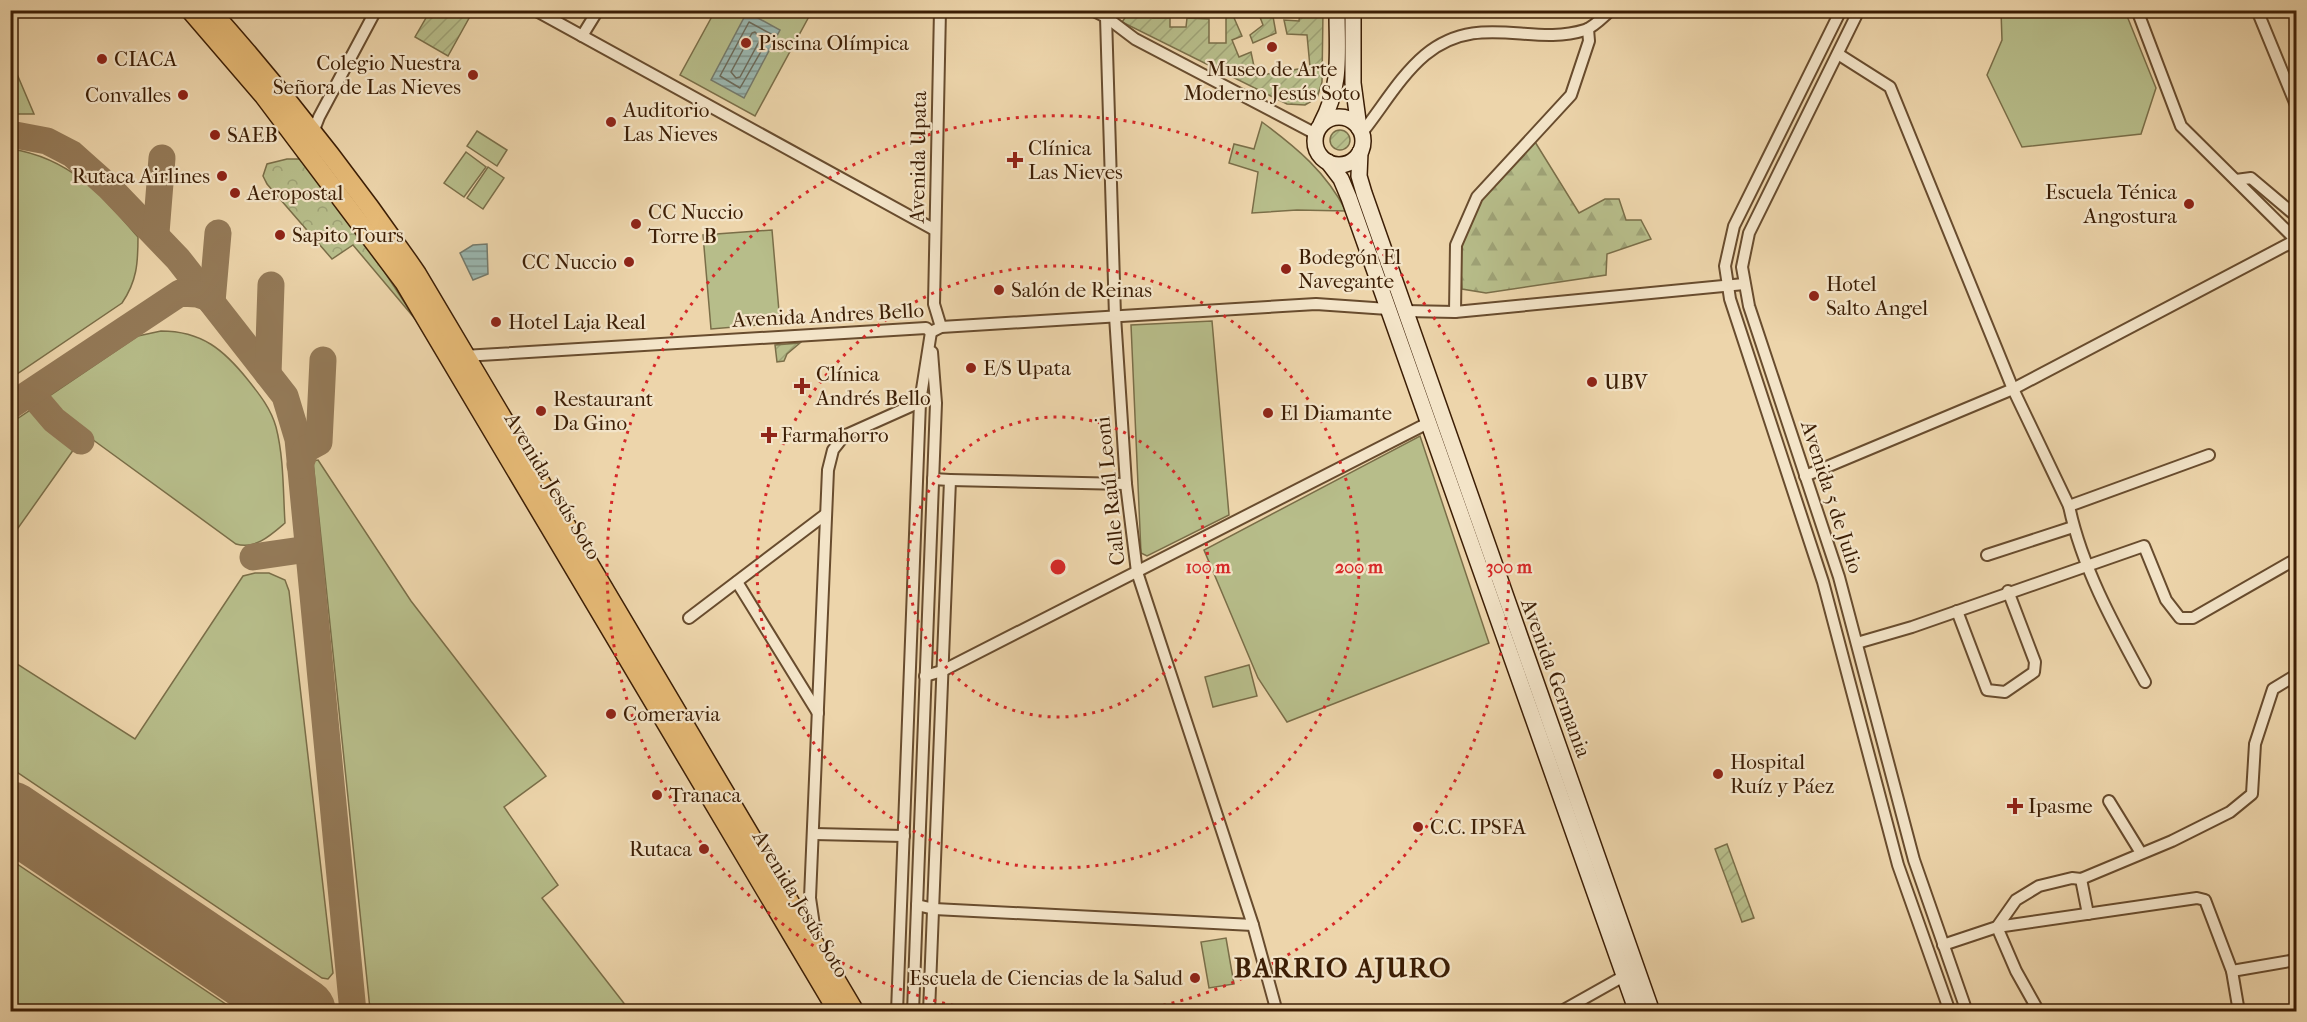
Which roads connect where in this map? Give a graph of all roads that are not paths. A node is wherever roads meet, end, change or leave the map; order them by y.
1 (190, 10) edge
2 (210, 10) edge
3 (376, 10) edge
4 (535, 10) edge
5 (598, 10) edge
6 (940, 10) edge
7 (1092, 10) edge
8 (1337, 10) edge
9 (1353, 10) edge
10 (1611, 10) edge
11 (1841, 10) edge
12 (1859, 10) edge
13 (2137, 10) edge
14 (2257, 10) edge
15 (1106, 17) junction
16 (1588, 29) junction
17 (582, 36) junction
18 (1838, 54) junction
19 (2296, 105) edge
20 (1318, 129) junction
21 (1360, 131) junction
22 (307, 138) junction
23 (1360, 152) junction
24 (1328, 162) junction
25 (2236, 180) junction
26 (2293, 212) edge
27 (935, 230) junction
28 (2296, 240) edge
29 (1744, 284) junction
30 (1727, 288) junction
31 (1388, 309) junction
32 (1405, 311) junction
33 (1455, 312) junction
34 (1115, 316) junction
35 (932, 329) junction
36 (457, 356) junction
37 (2013, 389) junction
38 (920, 402) junction
39 (1428, 423) junction
40 (2209, 455) dead end
41 (1805, 476) junction
42 (933, 479) junction
43 (950, 480) junction
44 (1126, 484) junction
45 (2069, 506) junction
46 (826, 514) junction
47 (2073, 526) junction
48 (1987, 555) dead end
49 (2296, 559) edge
50 (2088, 565) junction
51 (1137, 572) junction
52 (737, 582) junction
53 (2008, 591) junction
54 (1957, 611) junction
55 (689, 618) dead end
56 (1857, 643) junction
57 (942, 671) junction
58 (2296, 675) edge
59 (925, 676) junction
60 (2145, 682) dead end
61 (818, 713) junction
62 (2109, 801) dead end
63 (814, 834) junction
64 (904, 836) junction
65 (2141, 853) junction
66 (2081, 879) junction
67 (917, 905) junction
68 (934, 909) junction
69 (2088, 914) junction
70 (1253, 925) junction
71 (1997, 927) junction
72 (816, 943) junction
73 (1943, 945) junction
74 (2296, 960) edge
75 (2232, 971) junction
76 (1624, 976) junction
77 (838, 1011) edge
78 (855, 1011) edge
79 (897, 1011) edge
80 (913, 1011) edge
81 (929, 1011) edge
82 (1277, 1011) edge
83 (1560, 1011) edge
84 (1636, 1011) edge
85 (1652, 1011) edge
86 (1950, 1011) edge
87 (1967, 1011) edge
88 (2039, 1011) edge
89 (2238, 1011) edge

1 - 22 main road, Avenida Jesús Soto
2 - 22 main road, Avenida Jesús Soto
3 - 22 street
4 - 17 street
5 - 17 street
6 - 27 street, Avenida Upata
7 - 15 street
8 - 20 street
9 - 21 street
10 - 16 street
11 - 30 street, Avenida 5 de Julio
12 - 18 street, Avenida 5 de Julio
13 - 25 street
14 - 19 street
15 - 20 street
15 - 34 street, Calle Raúl Leoni
16 - 21 street
16 - 33 street
17 - 27 street
18 - 29 street, Avenida 5 de Julio
18 - 37 street
20 - 21 street
20 - 24 street
21 - 23 street
22 - 36 main road, Avenida Jesús Soto
23 - 24 street
23 - 32 street, Avenida Germania
24 - 31 street, Avenida Germania
25 - 26 street
25 - 28 street
27 - 35 street, Avenida Upata
28 - 37 street
29 - 30 street
29 - 41 street, Avenida 5 de Julio
30 - 33 street
30 - 86 street, Avenida 5 de Julio
31 - 34 street, Avenida Andres Bello
31 - 39 street, Avenida Germania
32 - 33 street
32 - 85 street, Avenida Germania
34 - 35 street, Avenida Andres Bello
34 - 44 street, Calle Raúl Leoni
35 - 36 street, Avenida Andres Bello
35 - 38 street
35 - 42 street
36 - 72 main road, Avenida Jesús Soto
36 - 77 main road, Avenida Jesús Soto
37 - 41 street
37 - 45 street
38 - 46 street
38 - 64 street
39 - 51 street
39 - 76 street, Avenida Germania
40 - 45 street
41 - 56 street, Avenida 5 de Julio
42 - 43 street
42 - 59 street
43 - 44 street
43 - 57 street
44 - 51 street, Calle Raúl Leoni
45 - 47 street
46 - 52 street
46 - 61 street
47 - 48 street
47 - 50 street
49 - 50 street
50 - 53 street
50 - 60 street
51 - 57 street
51 - 70 street, Calle Raúl Leoni
52 - 55 street
52 - 61 street
53 - 54 street
53 - 54 street
54 - 56 street
56 - 73 street, Avenida 5 de Julio
57 - 59 street
57 - 68 street
58 - 65 street
59 - 67 street
61 - 63 street
62 - 65 street
63 - 64 street
63 - 72 street
64 - 79 street
65 - 66 street
66 - 69 street
66 - 71 street
67 - 68 street
67 - 80 street
68 - 70 street
68 - 81 street
69 - 71 street
69 - 75 street
70 - 82 street, Calle Raúl Leoni
71 - 73 street
71 - 88 street
72 - 78 main road, Avenida Jesús Soto
73 - 87 street, Avenida 5 de Julio
74 - 75 street
75 - 89 street
76 - 83 street
76 - 84 street, Avenida Germania

